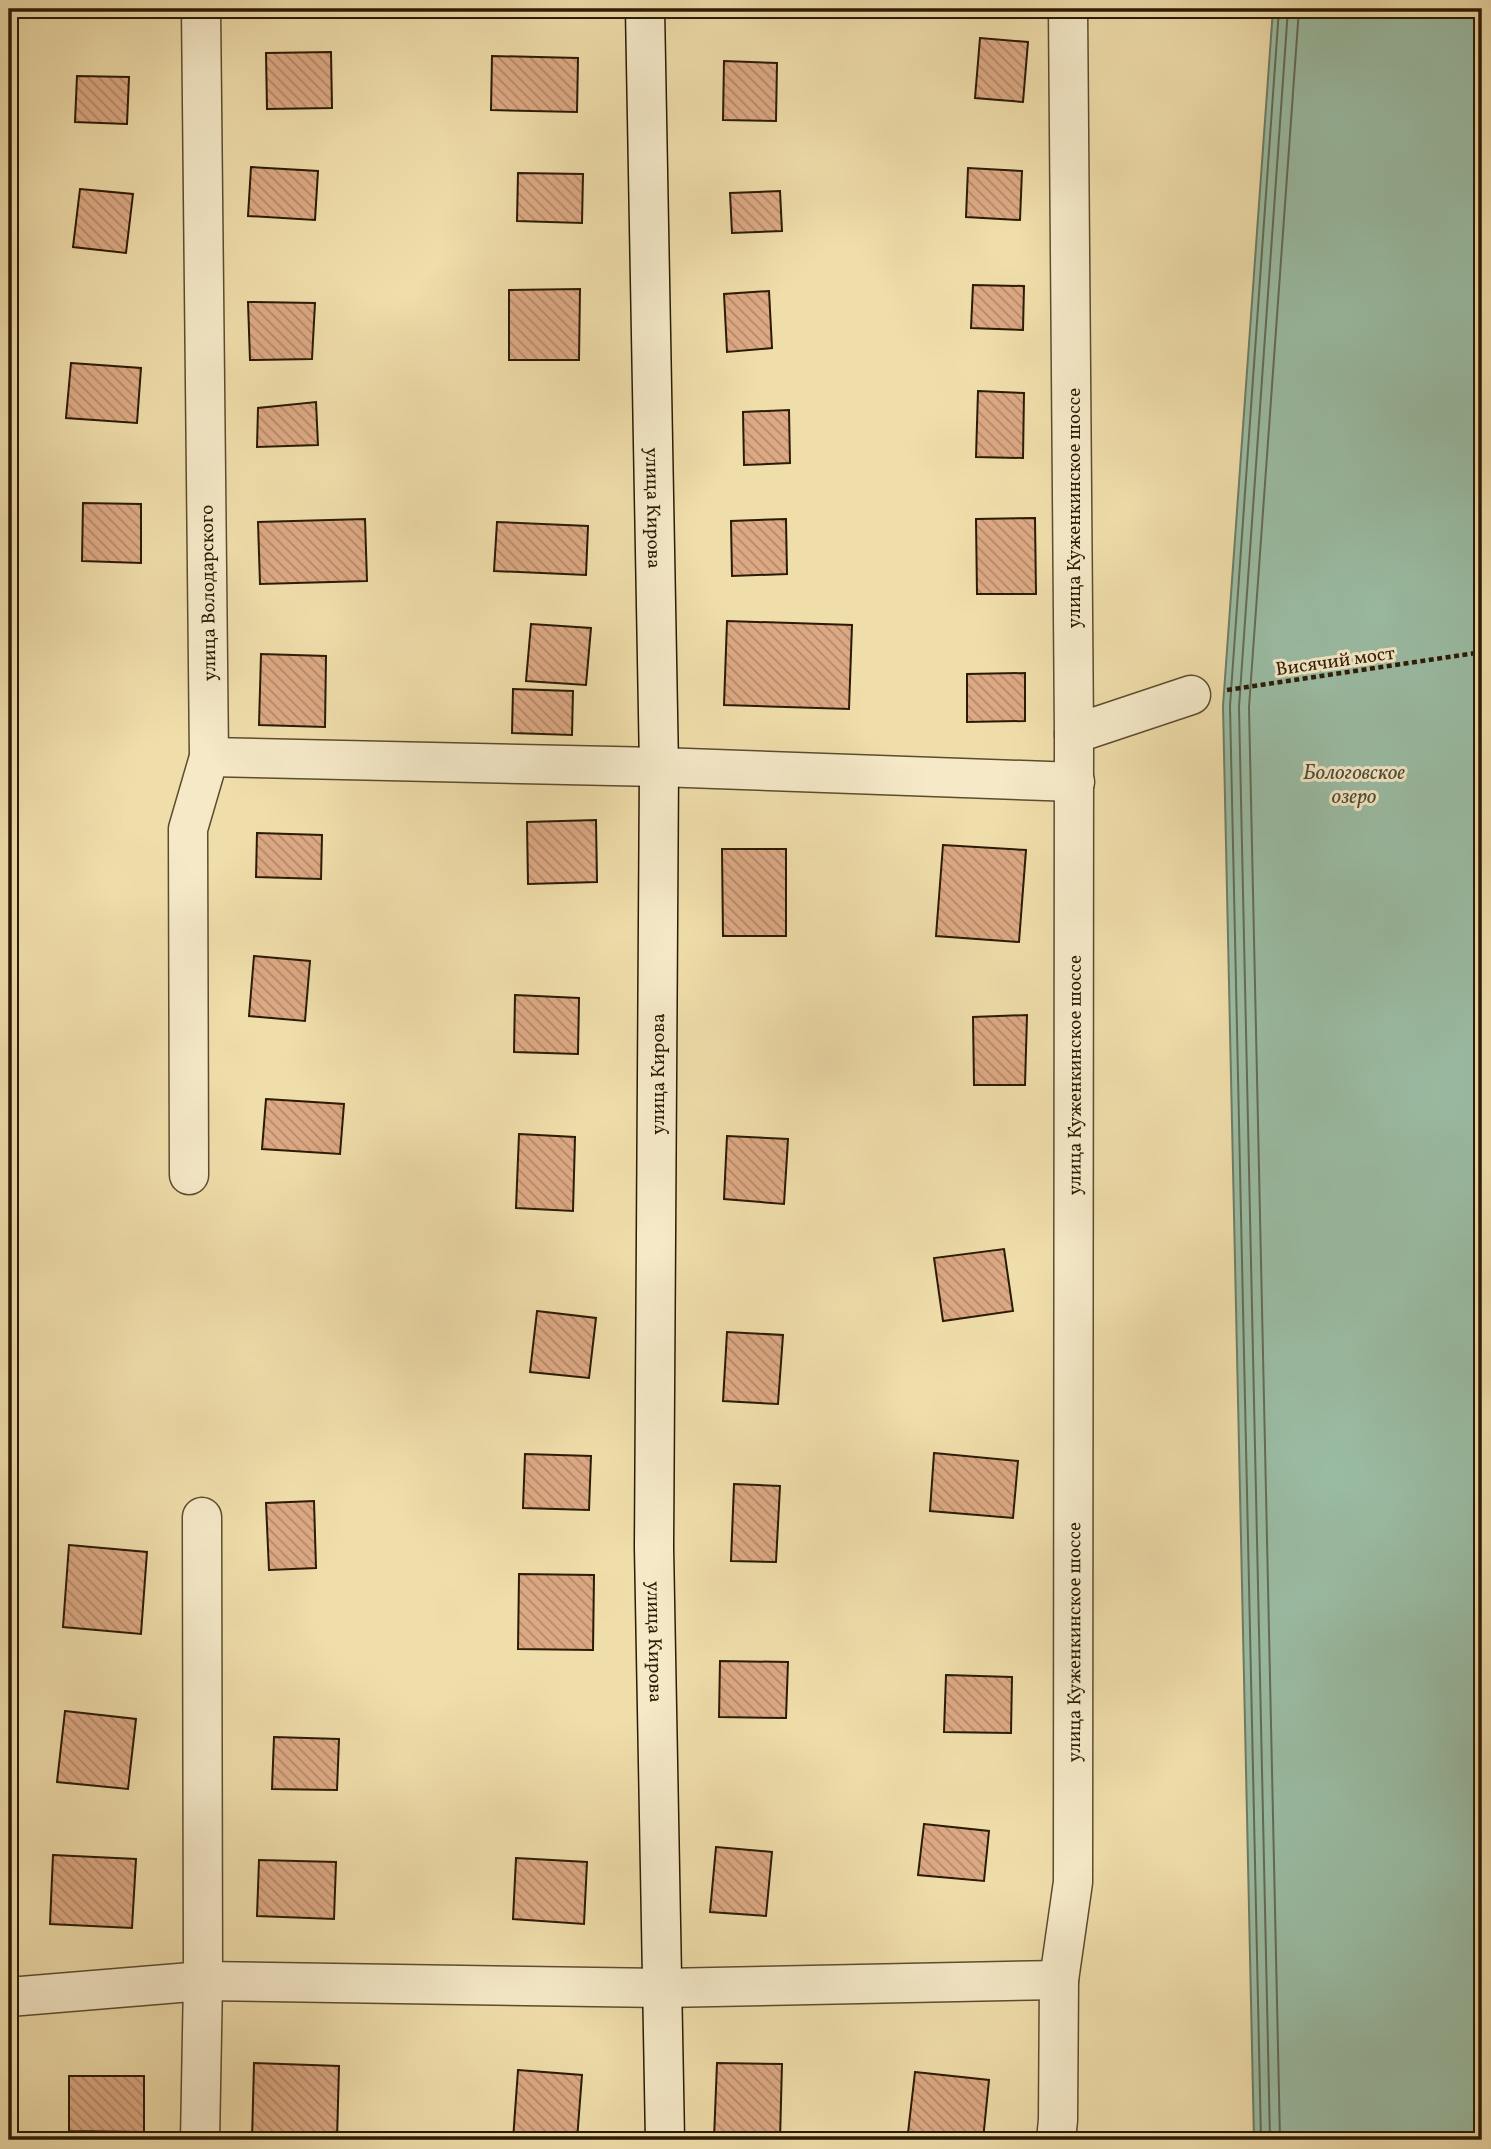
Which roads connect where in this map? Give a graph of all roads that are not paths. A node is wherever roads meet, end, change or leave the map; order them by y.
1 (201, 9) edge
2 (645, 9) edge
3 (1068, 9) edge
4 (1191, 695) road end
5 (1074, 734) junction
6 (209, 757) junction
7 (659, 767) junction
8 (1074, 782) junction
9 (189, 1175) dead end
10 (202, 1517) dead end
11 (1059, 1980) junction
12 (203, 1981) junction
13 (663, 1988) junction
14 (9, 1997) edge
15 (200, 2140) edge
16 (665, 2140) edge
17 (1056, 2140) edge

1 - 6 street, улица Володарского
2 - 7 street, улица Кирова
3 - 5 street, улица Куженкинское шоссе
4 - 5 street
5 - 8 street, улица Куженкинское шоссе
6 - 7 street
6 - 9 street, улица Володарского
7 - 8 street
7 - 13 street, улица Кирова
8 - 11 street, улица Куженкинское шоссе
10 - 12 street
11 - 13 street
11 - 17 street, улица Куженкинское шоссе
12 - 13 street
12 - 14 street
12 - 15 street
13 - 16 street, улица Кирова

